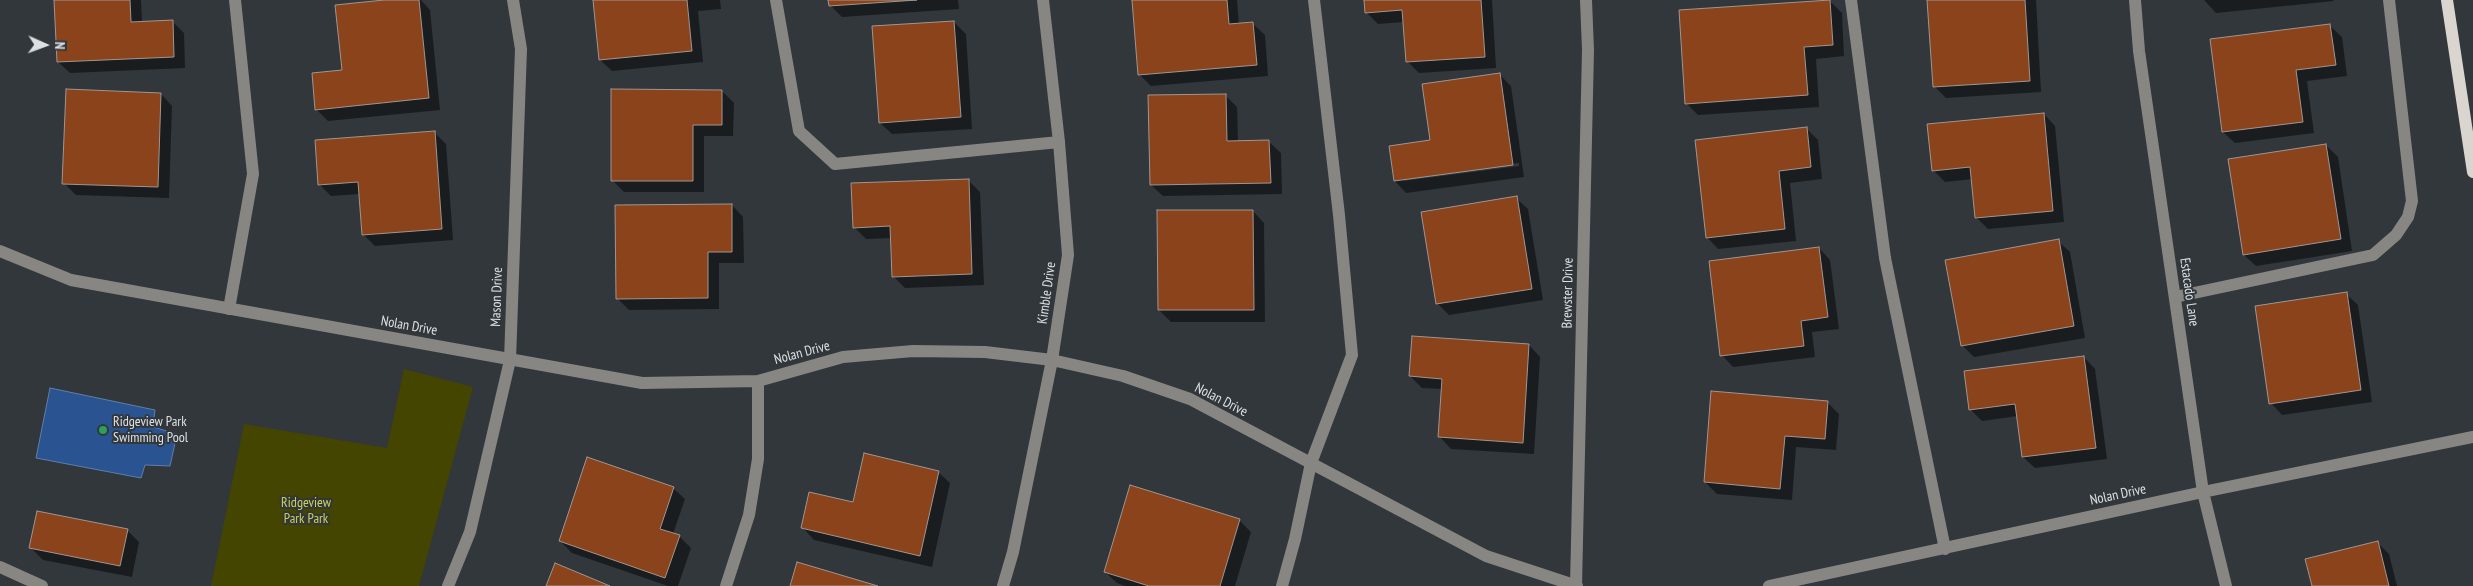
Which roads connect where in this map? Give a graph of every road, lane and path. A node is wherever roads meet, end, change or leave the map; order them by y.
1 (235, 0) edge
2 (513, 0) edge
3 (776, 0) edge
4 (1043, 0) edge
5 (1314, 0) edge
6 (1586, 0) edge
7 (1851, 0) edge
8 (2135, 0) edge
9 (2389, 0) edge
10 (2448, 0) edge
11 (1059, 142) junction
12 (2473, 172) edge
13 (0, 251) edge
14 (2175, 297) junction
15 (230, 309) junction
16 (510, 360) junction
17 (1052, 360) junction
18 (758, 381) junction
19 (2473, 438) edge
20 (1311, 463) junction
21 (2203, 492) junction
22 (1945, 549) junction
23 (0, 567) edge
24 (42, 586) edge
25 (448, 586) edge
26 (726, 586) edge
27 (1003, 586) edge
28 (1282, 586) edge
29 (1576, 586) edge
30 (1769, 586) edge
31 (2226, 586) edge

1 - 15 street
2 - 16 street, Mason Drive
3 - 11 street
4 - 11 street, Kimble Drive
5 - 20 street
6 - 29 street, Brewster Drive
7 - 22 street
8 - 14 street, Estacado Lane
9 - 14 street
10 - 12 main road
11 - 17 street, Kimble Drive
13 - 15 street, Nolan Drive
14 - 21 street, Estacado Lane
15 - 16 street, Nolan Drive
16 - 18 street, Nolan Drive
16 - 25 street, Mason Drive
17 - 18 street, Nolan Drive
17 - 20 street, Nolan Drive
17 - 27 street, Kimble Drive
18 - 26 street
19 - 21 street, Nolan Drive
20 - 28 street
20 - 29 street, Nolan Drive
21 - 22 street, Nolan Drive
21 - 31 street, Estacado Lane
22 - 30 street, Nolan Drive
23 - 24 street

